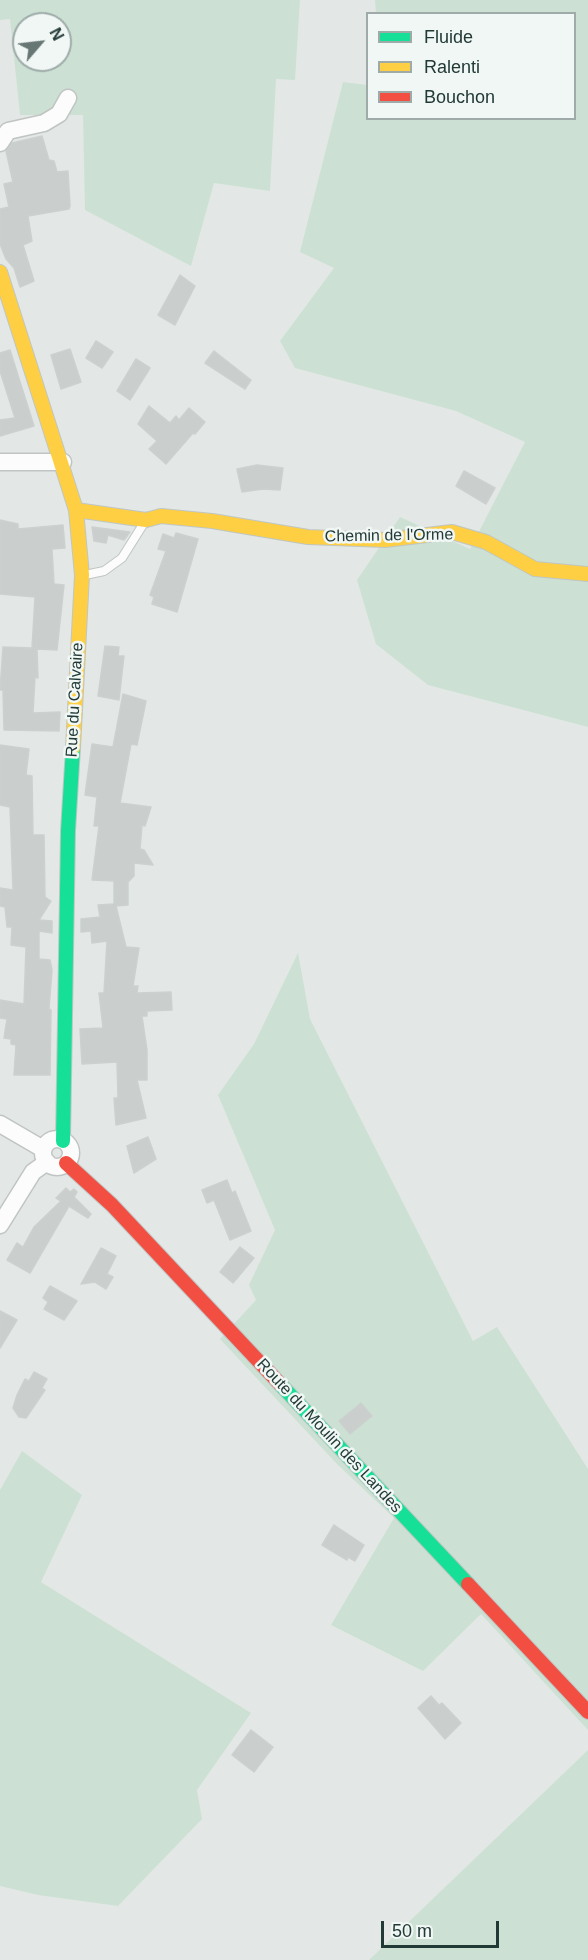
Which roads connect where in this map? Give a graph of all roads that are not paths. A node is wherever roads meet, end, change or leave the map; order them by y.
1 (68, 98) dead end
2 (0, 143) edge
3 (0, 272) edge
4 (0, 462) edge
5 (63, 462) junction
6 (76, 510) junction
7 (146, 520) junction
8 (588, 574) edge
9 (82, 575) junction
10 (0, 1124) edge
11 (63, 1141) junction
12 (45, 1155) junction
13 (66, 1163) junction
14 (0, 1225) edge
15 (588, 1712) edge

1 - 2 street
3 - 5 street, Rue du Calvaire
4 - 5 street
5 - 6 street, Rue du Calvaire
6 - 7 street, Chemin de l'Orme
6 - 9 street, Rue du Calvaire
7 - 8 street, Chemin de l'Orme
7 - 9 lane
9 - 11 street, Rue du Calvaire
10 - 12 street
11 - 12 street
11 - 13 street
12 - 13 street
12 - 14 street
13 - 15 street, Route du Moulin des Landes

